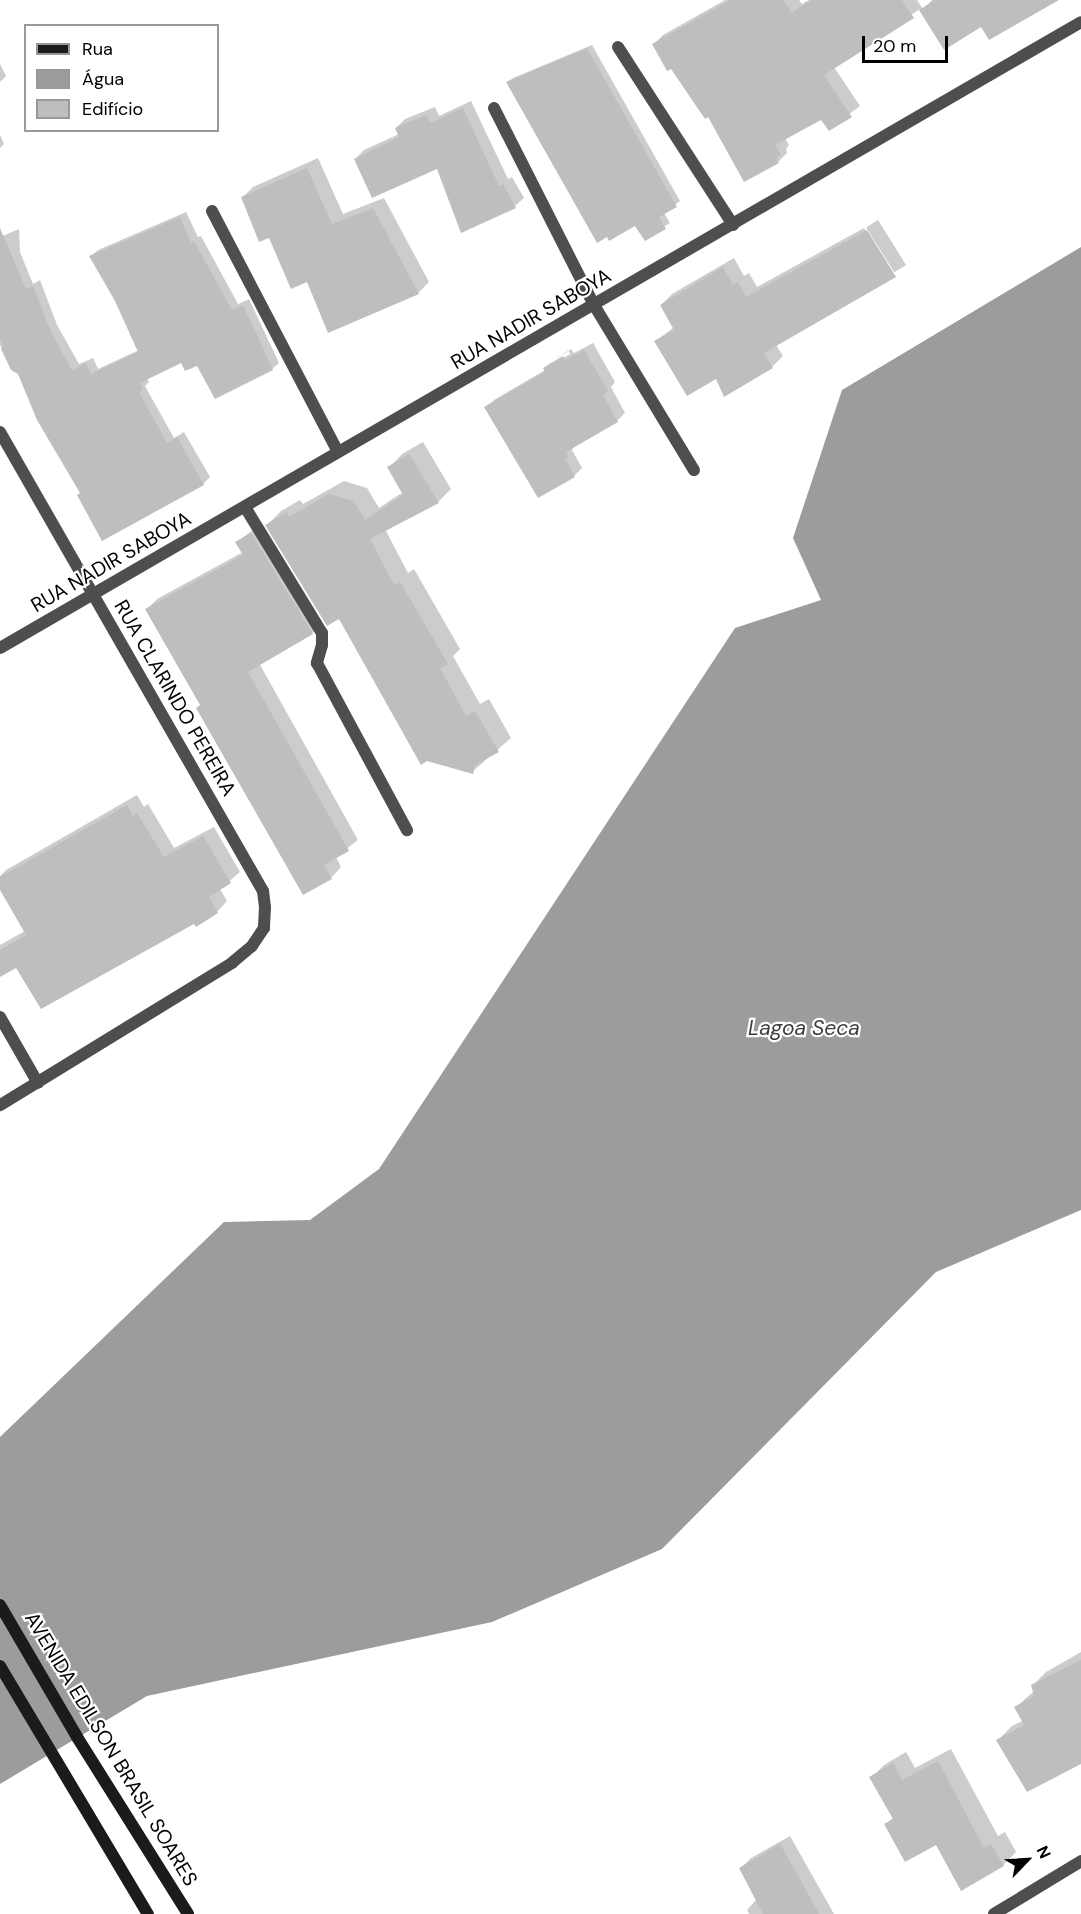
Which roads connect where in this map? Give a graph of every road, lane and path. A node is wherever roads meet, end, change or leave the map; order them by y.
1 (1081, 22) edge
2 (618, 47) dead end
3 (494, 108) dead end
4 (212, 211) dead end
5 (733, 225) junction
6 (594, 305) junction
7 (0, 432) edge
8 (338, 452) junction
9 (694, 470) dead end
10 (245, 507) junction
11 (94, 595) junction
12 (0, 648) edge
13 (407, 830) dead end
14 (0, 1017) edge
15 (38, 1083) junction
16 (0, 1105) edge
17 (0, 1605) edge
18 (0, 1666) edge
19 (1081, 1861) edge
20 (148, 1914) edge
21 (188, 1914) edge
22 (994, 1914) edge

1 - 5 street, RUA NADIR SABOYA
2 - 5 street
3 - 6 street
4 - 8 street
5 - 6 street, RUA NADIR SABOYA
6 - 8 street, RUA NADIR SABOYA
6 - 9 street
7 - 11 street, RUA CLARINDO PEREIRA
8 - 10 street, RUA NADIR SABOYA
10 - 11 street, RUA NADIR SABOYA
10 - 13 street
11 - 12 street, RUA NADIR SABOYA
11 - 15 street, RUA CLARINDO PEREIRA
14 - 15 street
15 - 16 street
17 - 21 main road, AVENIDA EDILSON BRASIL SOARES
18 - 20 main road
19 - 22 street

